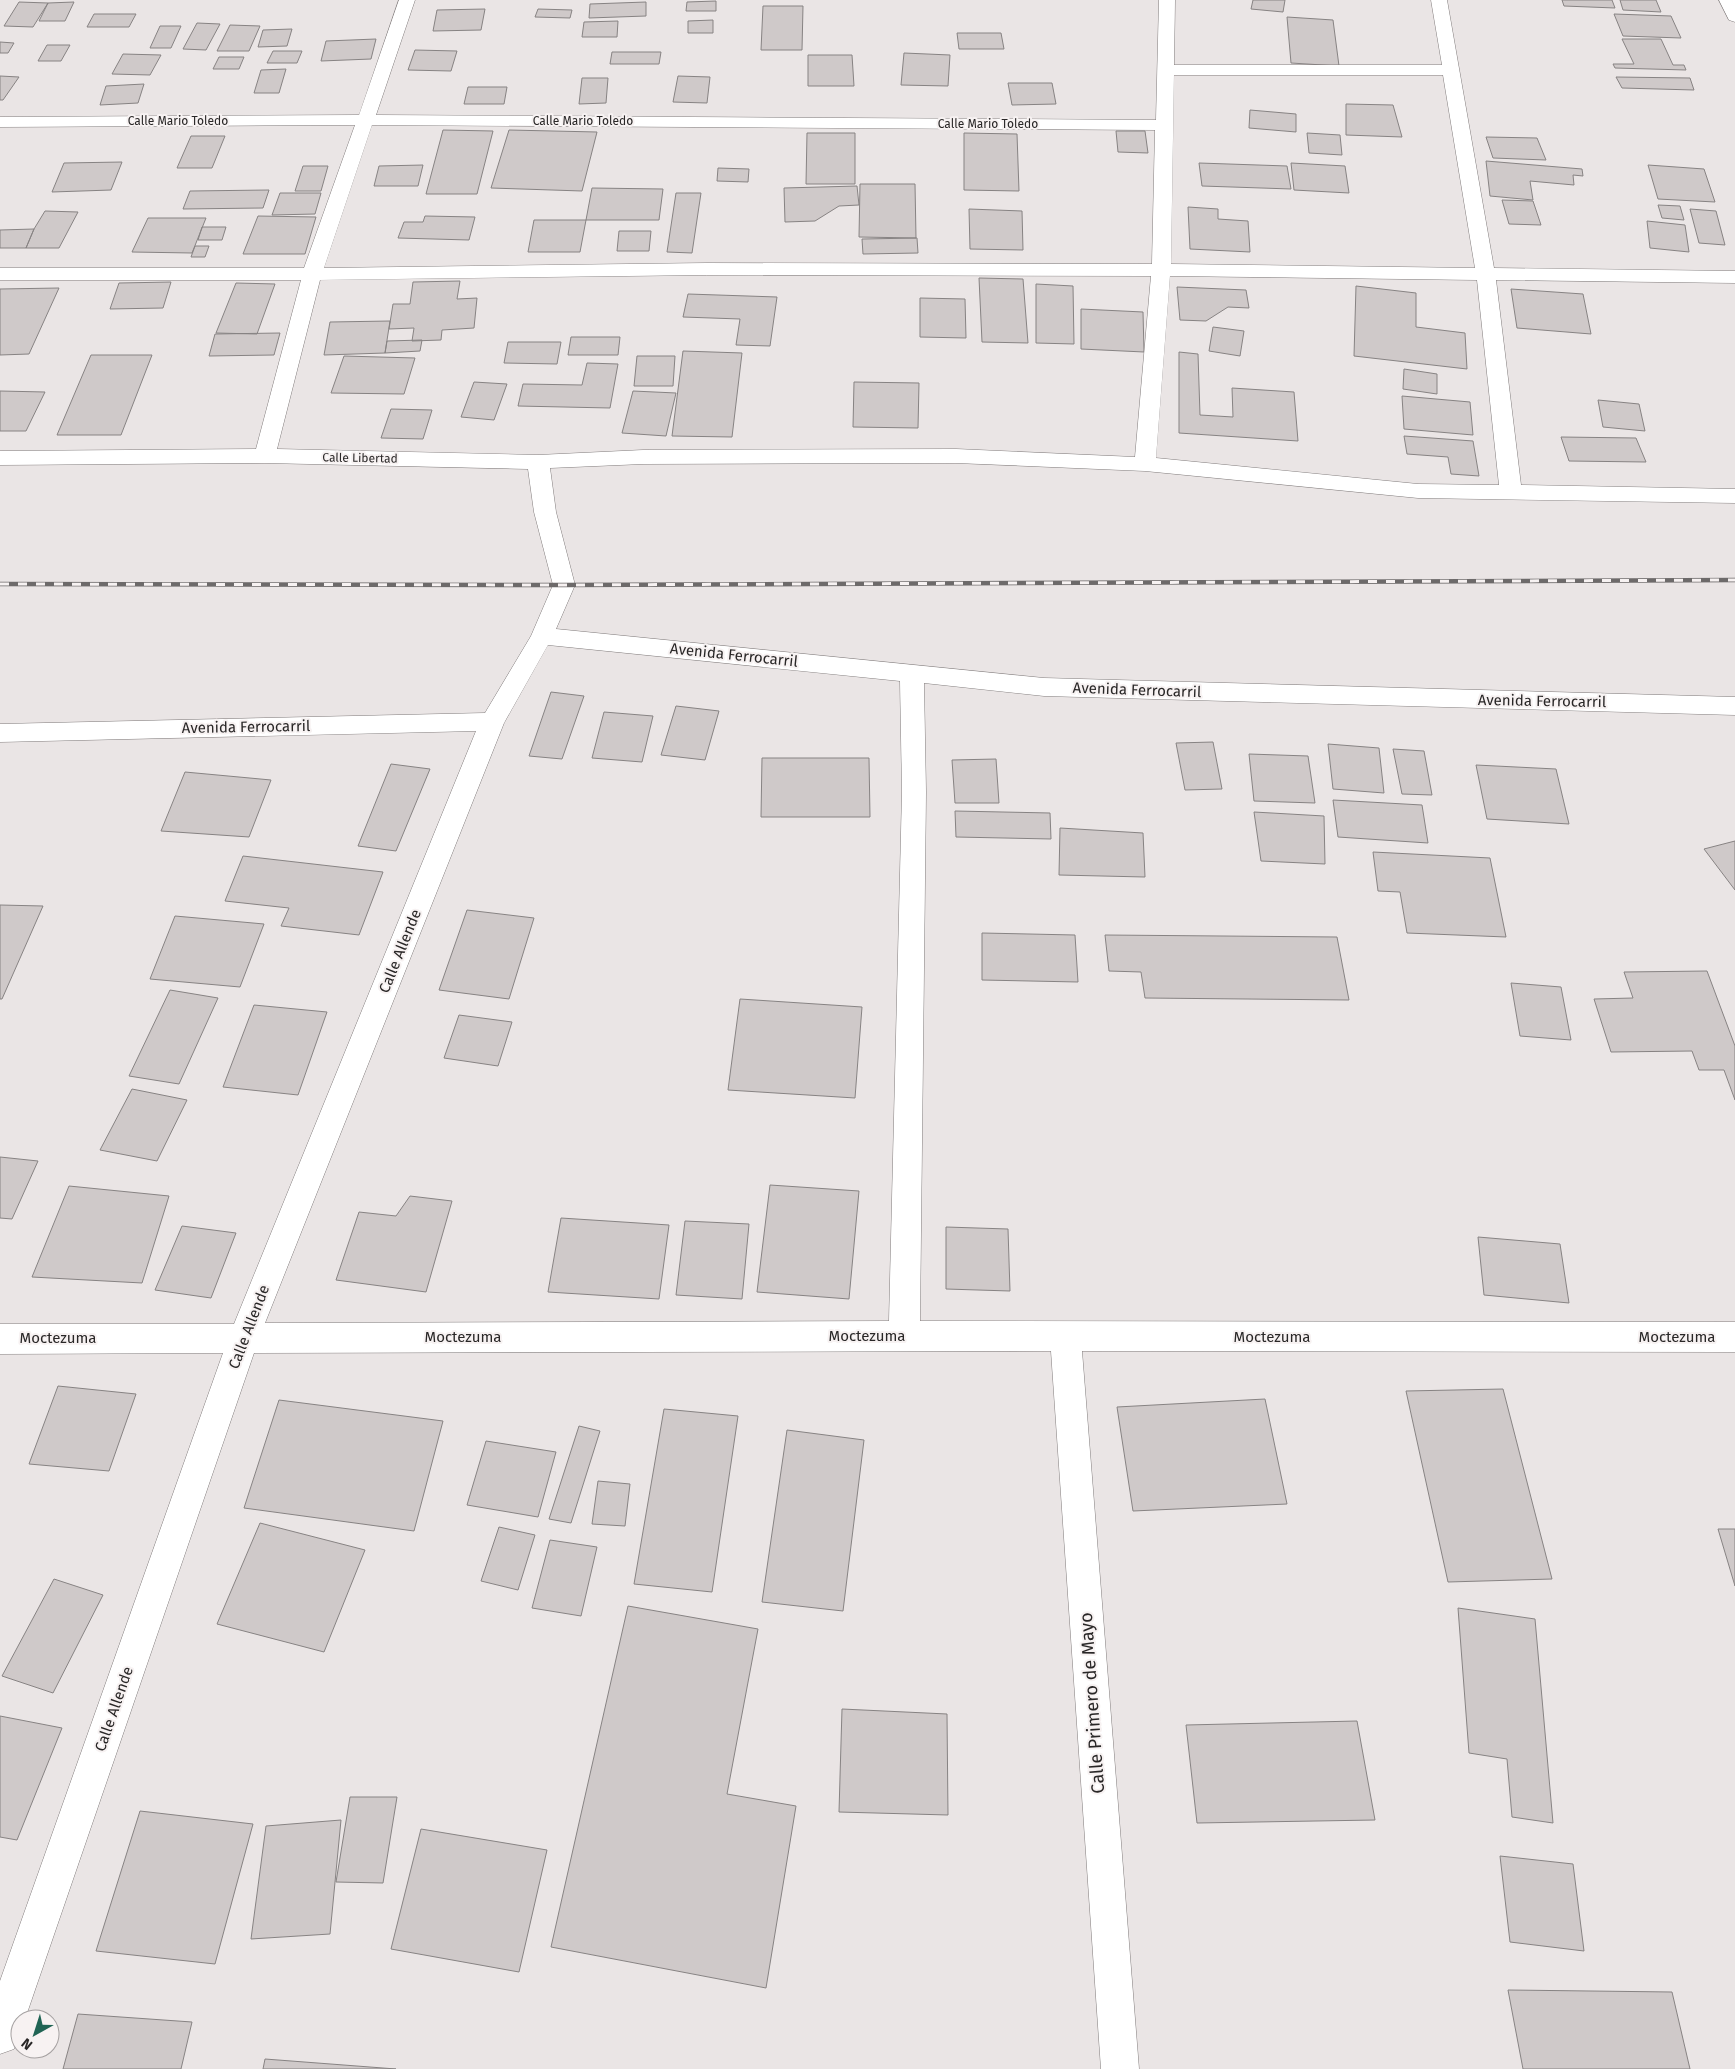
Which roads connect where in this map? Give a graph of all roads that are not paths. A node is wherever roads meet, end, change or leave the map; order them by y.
1 (407, 0) edge
2 (1167, 0) edge
3 (1439, 0) edge
4 (1727, 0) edge
5 (1735, 17) edge
6 (1166, 70) junction
7 (1451, 70) junction
8 (366, 120) junction
9 (0, 122) edge
10 (1165, 125) junction
11 (1161, 270) junction
12 (0, 274) edge
13 (312, 274) junction
14 (1486, 275) junction
15 (1735, 277) edge
16 (265, 456) junction
17 (0, 458) edge
18 (538, 462) junction
19 (1145, 464) junction
20 (1511, 493) junction
21 (1735, 496) edge
22 (542, 636) junction
23 (912, 672) junction
24 (1735, 706) edge
25 (492, 722) junction
26 (0, 733) edge
27 (904, 1336) junction
28 (1065, 1336) junction
29 (1735, 1337) edge
30 (0, 1338) edge
31 (244, 1338) junction
32 (0, 2035) edge
33 (1120, 2069) edge

1 - 8 street
2 - 6 street
3 - 7 street
4 - 5 street
6 - 7 street
6 - 10 street
7 - 14 street
8 - 9 street, Calle Mario Toledo
8 - 10 street, Calle Mario Toledo
8 - 13 street
10 - 11 street
11 - 13 street
11 - 14 street
11 - 19 street
12 - 13 street
13 - 16 street
14 - 15 street
14 - 20 street
16 - 17 street, Calle Libertad
16 - 18 street, Calle Libertad
18 - 19 street, Calle Libertad
18 - 22 street
19 - 20 street, Calle Libertad
20 - 21 street, Calle Libertad
22 - 23 street, Avenida Ferrocarril
22 - 25 street, Calle Allende
23 - 24 street, Avenida Ferrocarril
23 - 27 street
25 - 26 street, Avenida Ferrocarril
25 - 31 street, Calle Allende
27 - 28 street, Moctezuma
27 - 31 street, Moctezuma
28 - 29 street, Moctezuma
28 - 33 street, Calle Primero de Mayo
30 - 31 street, Moctezuma
31 - 32 street, Calle Allende

